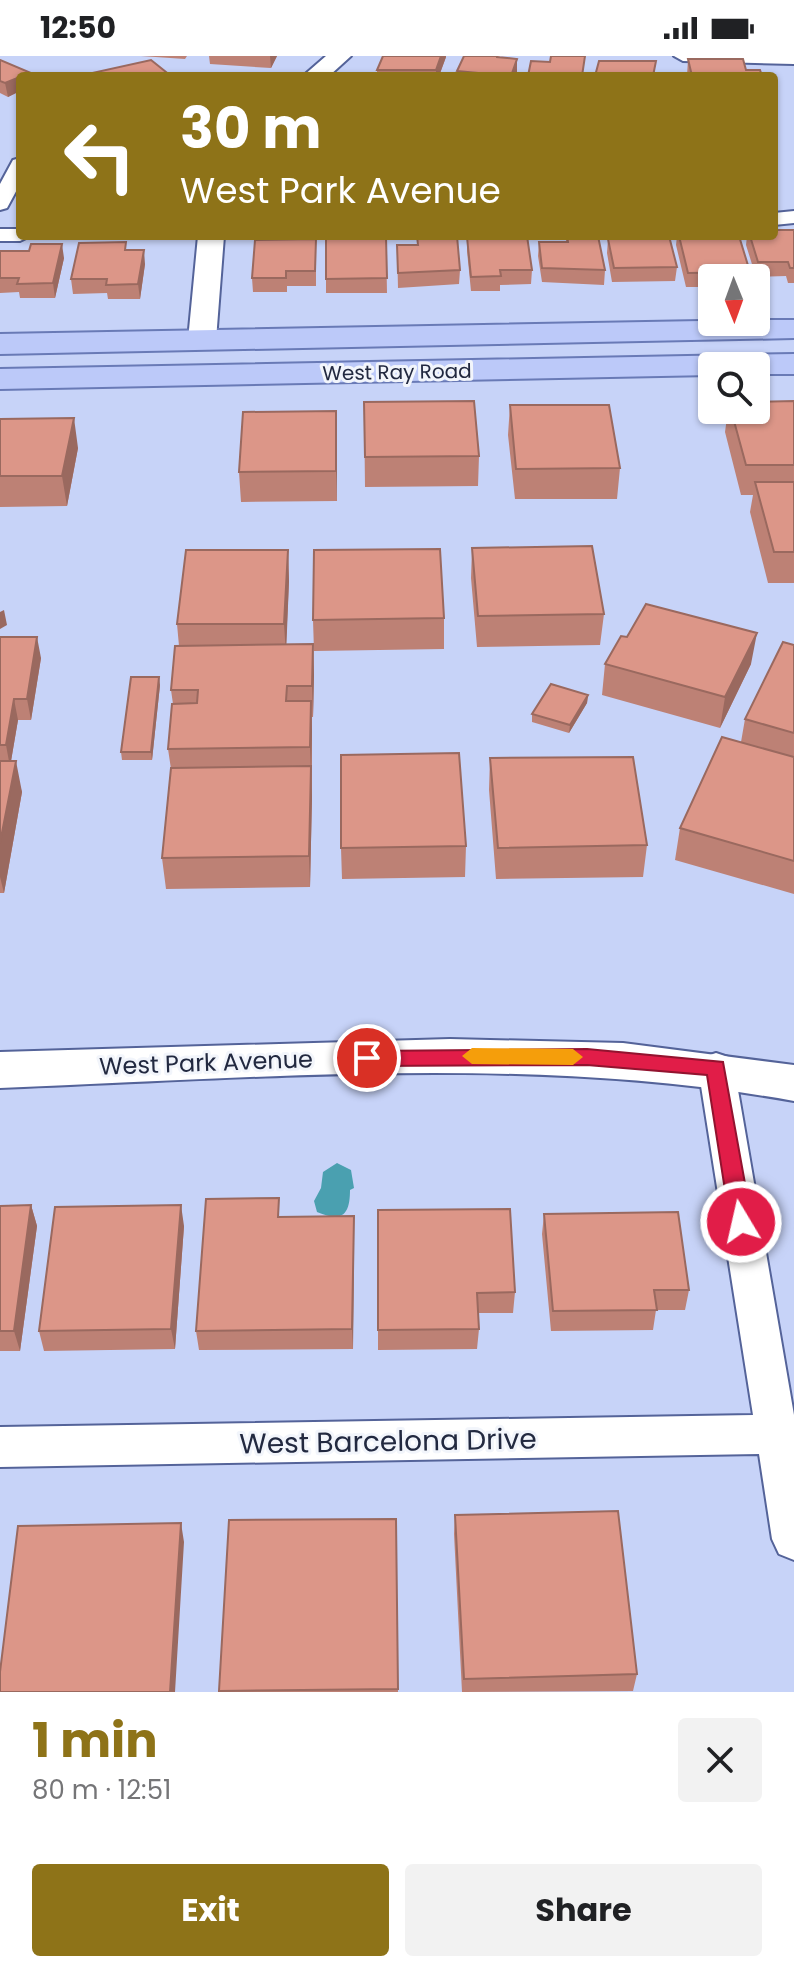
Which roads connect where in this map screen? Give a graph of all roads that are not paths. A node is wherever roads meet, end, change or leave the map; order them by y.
1 (340, 56) edge
2 (683, 56) edge
3 (794, 59) edge
4 (320, 72) edge
5 (16, 172) edge
6 (0, 204) edge
7 (211, 240) edge
8 (794, 329) edge
9 (202, 340) junction
10 (0, 344) edge
11 (794, 364) edge
12 (0, 379) edge
13 (716, 1067) junction
14 (0, 1070) edge
15 (794, 1083) edge
16 (775, 1434) junction
17 (0, 1447) edge
18 (794, 1539) edge

1 - 4 street
2 - 3 street
5 - 6 street
7 - 9 street
8 - 9 main road, West Ray Road
9 - 10 main road, West Ray Road
11 - 12 main road, West Ray Road
13 - 14 street, West Park Avenue
13 - 15 street, West Park Avenue
13 - 16 street
16 - 17 street, West Barcelona Drive
16 - 18 street

